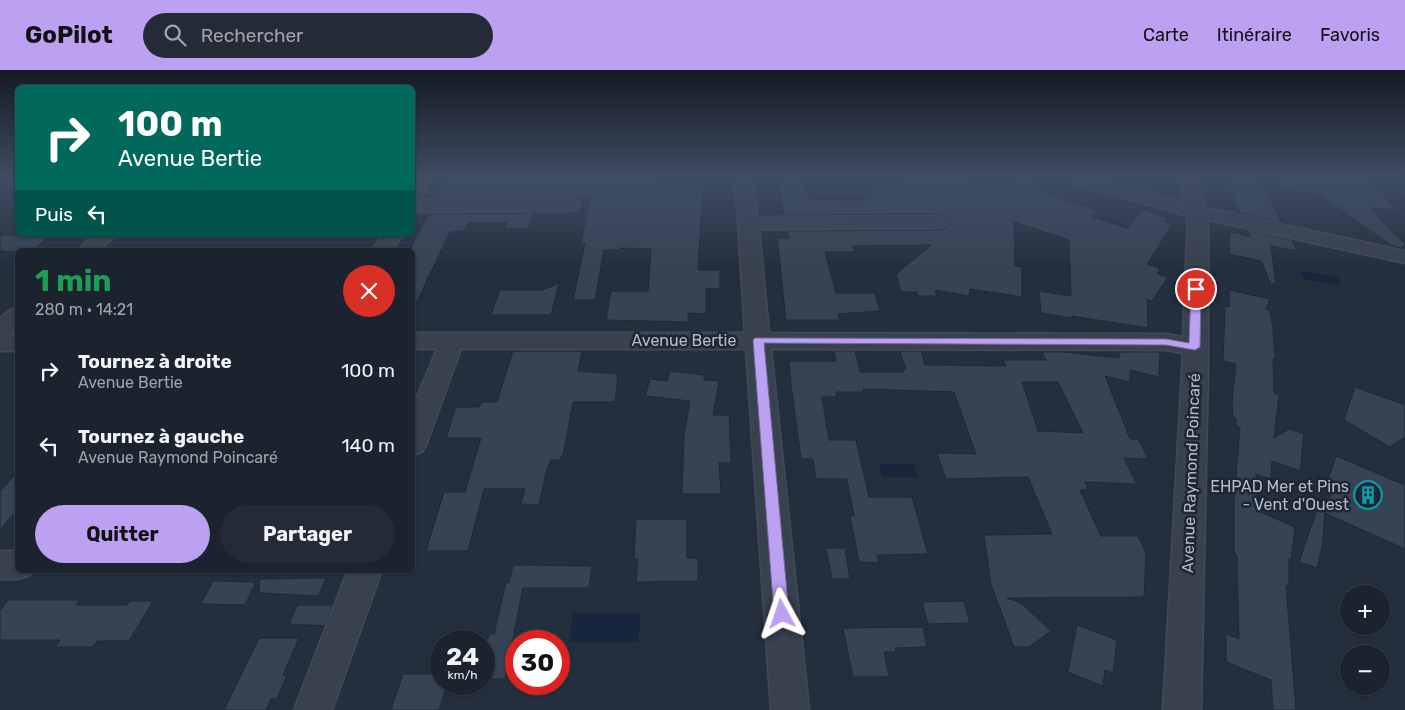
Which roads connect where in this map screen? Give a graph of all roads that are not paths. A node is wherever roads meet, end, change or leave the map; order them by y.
1 (747, 208) edge
2 (1183, 208) edge
3 (1197, 208) edge
4 (1198, 212) junction
5 (938, 222) dead end
6 (748, 223) junction
7 (103, 237) edge
8 (391, 237) edge
9 (90, 248) edge
10 (384, 248) edge
11 (1405, 257) edge
12 (758, 340) junction
13 (415, 341) edge
14 (452, 341) junction
15 (1195, 347) junction
16 (415, 437) edge
17 (0, 565) edge
18 (15, 565) edge
19 (364, 573) edge
20 (314, 710) edge
21 (790, 710) edge
22 (1182, 710) edge

1 - 6 street
2 - 4 street
3 - 4 street, Avenue Raymond Poincaré
4 - 11 street
4 - 15 street, Avenue Raymond Poincaré
5 - 6 street
6 - 12 street
7 - 9 street
8 - 10 street
12 - 14 street, Avenue Bertie
12 - 15 street, Avenue Bertie
12 - 21 street
13 - 14 street, Avenue Bertie
14 - 16 street
15 - 22 street, Avenue Raymond Poincaré
17 - 18 street
19 - 20 street

